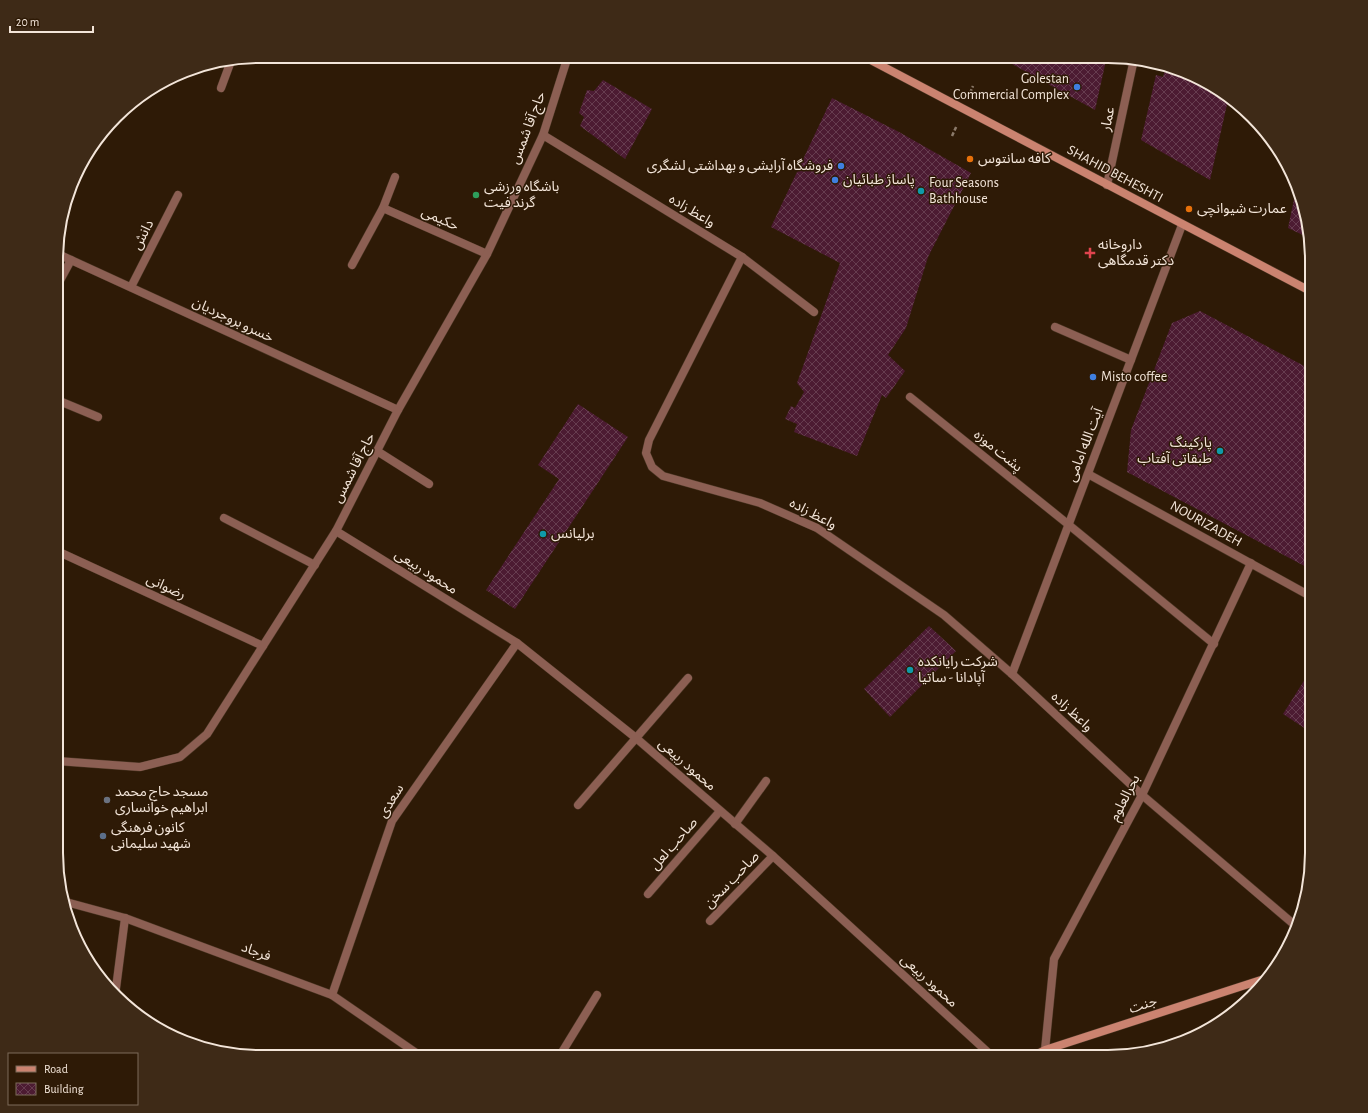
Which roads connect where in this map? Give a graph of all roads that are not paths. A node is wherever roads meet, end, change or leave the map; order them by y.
1 (566, 63) edge
2 (876, 63) edge
3 (1132, 65) edge
4 (229, 66) edge
5 (221, 88) dead end
6 (543, 135) junction
7 (395, 177) dead end
8 (1107, 185) junction
9 (178, 195) dead end
10 (382, 208) junction
11 (1182, 224) junction
12 (487, 254) junction
13 (63, 256) edge
14 (742, 256) junction
15 (71, 260) junction
16 (352, 265) dead end
17 (63, 275) edge
18 (131, 287) junction
19 (1305, 288) edge
20 (814, 312) dead end
21 (1055, 327) dead end
22 (1131, 360) junction
23 (910, 397) dead end
24 (63, 402) edge
25 (398, 410) junction
26 (98, 417) dead end
27 (377, 451) junction
28 (1088, 474) junction
29 (429, 484) dead end
30 (224, 518) dead end
31 (1069, 525) junction
32 (336, 531) junction
33 (63, 554) edge
34 (1251, 563) junction
35 (315, 565) junction
36 (1305, 593) edge
37 (517, 643) junction
38 (1214, 644) junction
39 (263, 646) junction
40 (1012, 674) junction
41 (688, 678) dead end
42 (636, 738) junction
43 (63, 761) edge
44 (766, 781) dead end
45 (1142, 795) junction
46 (578, 805) dead end
47 (720, 811) junction
48 (735, 824) junction
49 (773, 856) junction
50 (648, 894) dead end
51 (70, 903) edge
52 (125, 918) junction
53 (710, 921) dead end
54 (1292, 923) edge
55 (1258, 981) edge
56 (116, 987) edge
57 (332, 995) junction
58 (597, 995) dead end
59 (412, 1050) edge
60 (562, 1050) edge
61 (985, 1050) edge
62 (1045, 1050) joint

1 - 6 street, حاج آقا شمس
2 - 8 main road, SHAHID BEHESHTI
3 - 8 street, عمار
4 - 5 street
6 - 12 street, حاج آقا شمس
6 - 14 street, واعظ زاده
7 - 10 street
8 - 11 main road, SHAHID BEHESHTI
9 - 18 street, دانش
10 - 12 street, حکیمی
10 - 16 street
11 - 19 main road, SHAHID BEHESHTI
11 - 22 street, آیت الله امامی
12 - 25 street, حاج آقا شمس
13 - 15 street, خسرو بروجردیان
14 - 20 street
14 - 40 street, واعظ زاده
15 - 17 street
15 - 18 street, خسرو بروجردیان
18 - 25 street, خسرو بروجردیان
21 - 22 street
22 - 28 street, آیت الله امامی
23 - 31 street, پشت موزه
24 - 26 street
25 - 27 street, حاج آقا شمس
27 - 29 street
27 - 32 street, حاج آقا شمس
28 - 31 street, آیت الله امامی
28 - 34 street, NOURIZADEH
30 - 35 street
31 - 38 street, پشت موزه
31 - 40 street, آیت الله امامی
32 - 35 street, حاج آقا شمس
32 - 37 street, محمود ربیعی
33 - 39 street, رضوانی
34 - 36 street, NOURIZADEH
34 - 38 street, بحرالعلوم
35 - 39 street, حاج آقا شمس
37 - 42 street, محمود ربیعی
37 - 57 street, سعدی
38 - 45 street, بحرالعلوم
39 - 43 street, حاج آقا شمس
40 - 45 street, واعظ زاده
41 - 42 street
42 - 46 street
42 - 47 street, محمود ربیعی
44 - 48 street
45 - 54 street, واعظ زاده
45 - 62 street, بحرالعلوم
47 - 48 street, محمود ربیعی
47 - 50 street, صاحب لعل
48 - 49 street, محمود ربیعی
49 - 53 street, صاحب سخن
49 - 61 street, محمود ربیعی
51 - 52 street, فرجاد
52 - 56 street
52 - 57 street, فرجاد
55 - 62 main road, جنت
57 - 59 street, فرجاد
58 - 60 street

